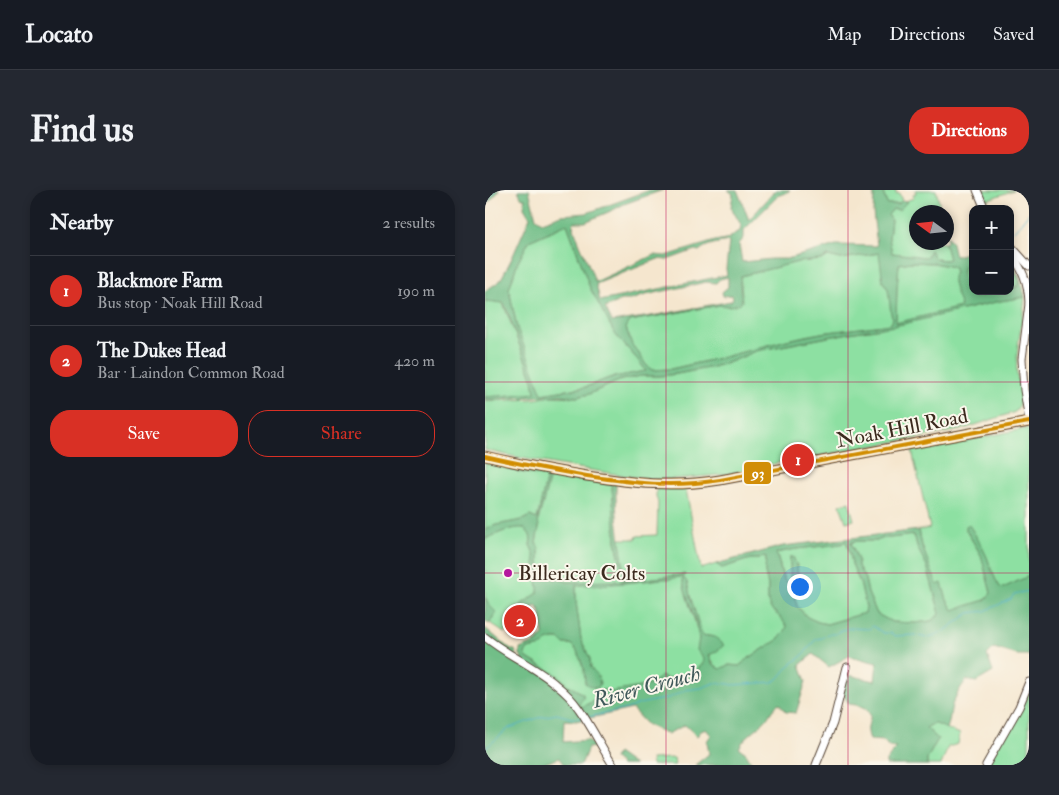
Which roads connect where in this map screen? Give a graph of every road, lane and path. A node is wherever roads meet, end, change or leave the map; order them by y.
1 (977, 190) edge
2 (983, 205) edge
3 (1014, 249) edge
4 (1014, 257) edge
5 (1029, 266) edge
6 (1029, 304) edge
7 (1028, 324) edge
8 (1029, 422) edge
9 (485, 456) edge
10 (485, 637) edge
11 (847, 667) dead end
12 (1029, 682) edge
13 (613, 765) edge
14 (817, 765) edge
15 (986, 765) edge

1 - 2 street
3 - 5 street
4 - 6 street
6 - 7 street
7 - 8 street
8 - 9 main road, Noak Hill Road
10 - 13 street
11 - 14 street
12 - 15 street

